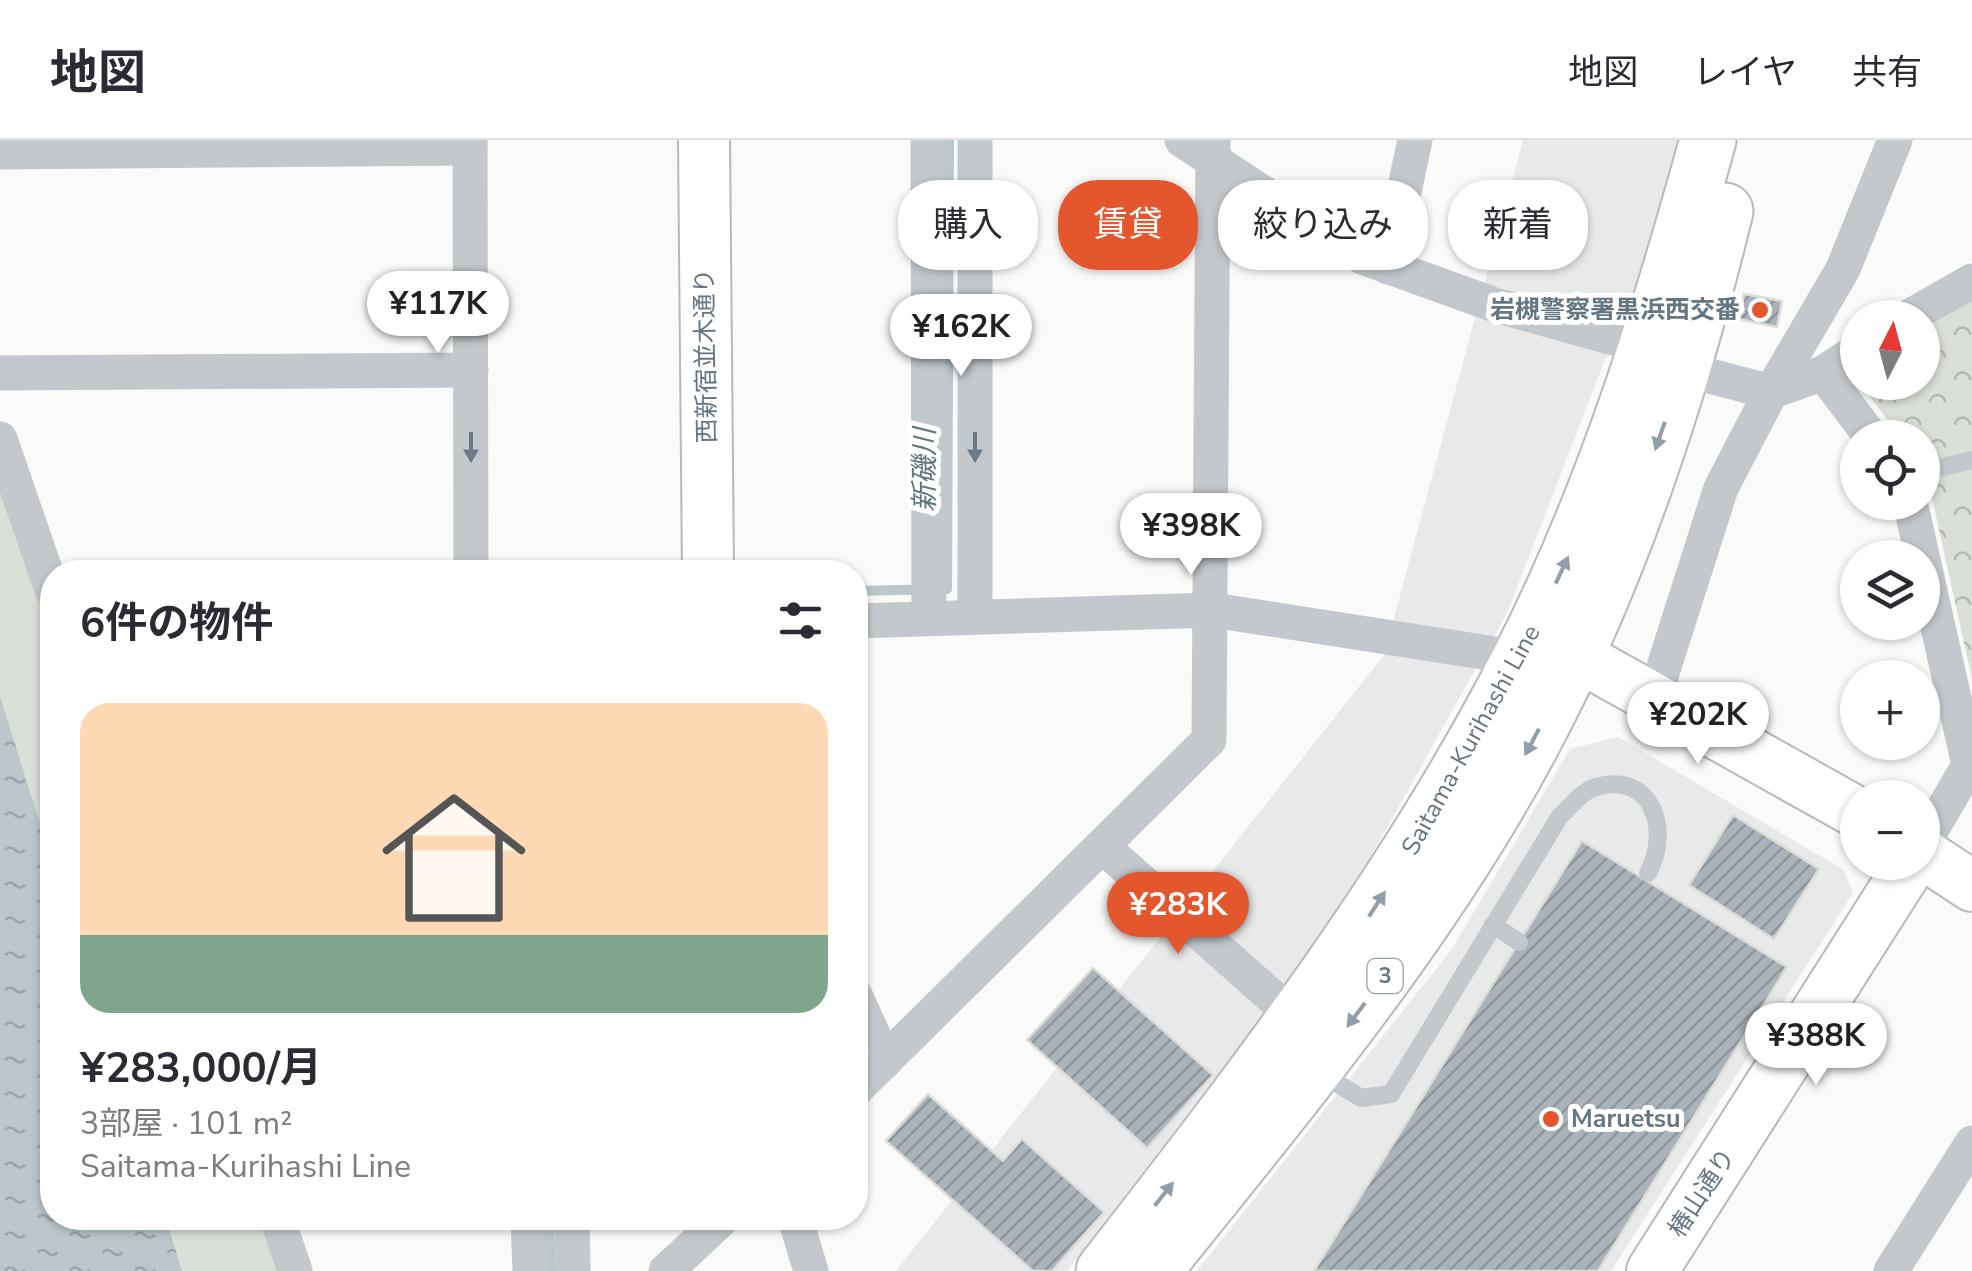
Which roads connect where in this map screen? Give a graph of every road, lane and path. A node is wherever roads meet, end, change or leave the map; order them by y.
1 (704, 140) edge
2 (928, 140) edge
3 (975, 140) edge
4 (1182, 140) edge
5 (1415, 140) edge
6 (1708, 140) edge
7 (1743, 140) edge
8 (1894, 140) edge
9 (470, 144) edge
10 (334, 145) edge
11 (116, 146) edge
12 (1213, 150) edge
13 (0, 152) edge
14 (1255, 180) edge
15 (1407, 180) edge
16 (1394, 270) edge
17 (1972, 281) edge
18 (1939, 300) edge
19 (1664, 358) junction
20 (1840, 362) edge
21 (471, 370) junction
22 (0, 373) edge
23 (1823, 373) junction
24 (1771, 392) junction
25 (1858, 420) edge
26 (0, 439) edge
27 (1972, 460) edge
28 (1940, 468) edge
29 (1914, 520) edge
30 (42, 560) edge
31 (471, 560) edge
32 (708, 560) edge
33 (1214, 610) junction
34 (975, 616) junction
35 (929, 618) junction
36 (868, 620) edge
37 (1576, 655) junction
38 (1521, 658) junction
39 (1654, 698) junction
40 (1967, 783) edge
41 (1840, 804) edge
42 (1940, 823) edge
43 (1103, 847) junction
44 (1940, 863) edge
45 (1648, 873) dead end
46 (1901, 880) edge
47 (1972, 886) edge
48 (1494, 925) junction
49 (1520, 942) dead end
50 (868, 1025) edge
51 (1306, 1044) junction
52 (884, 1061) junction
53 (868, 1077) edge
54 (1972, 1143) edge
55 (281, 1230) edge
56 (528, 1230) edge
57 (572, 1230) edge
58 (711, 1230) edge
59 (798, 1230) edge
60 (295, 1271) edge
61 (530, 1271) edge
62 (574, 1271) edge
63 (666, 1271) edge
64 (810, 1271) edge
65 (1104, 1271) edge
66 (1153, 1271) edge
67 (1652, 1271) edge
68 (1892, 1271) edge

1 - 32 street, 西新宿並木通り
2 - 35 street
3 -> 34 street
4 - 12 street
5 - 15 street
6 - 19 main road, Saitama-Kurihashi Line / 3
7 - 19 main road, Saitama-Kurihashi Line / 3
8 - 24 street
9 - 10 street
9 - 21 street
10 - 11 street
11 - 13 street
12 - 14 street
12 - 33 street
16 - 19 street
17 - 18 street
19 - 24 street
19 -> 37 main road, Saitama-Kurihashi Line / 3
38 -> 19 main road, Saitama-Kurihashi Line / 3
20 - 23 street
21 - 22 street
21 -> 31 street
23 - 24 street
23 - 25 street
24 - 39 street
26 - 30 street
27 - 28 lane
29 - 40 street
33 - 34 street
33 - 38 street
33 - 43 street
34 - 35 street
35 - 36 street
37 - 38 street
37 - 39 street
37 -> 51 main road, Saitama-Kurihashi Line / 3
51 -> 38 main road, Saitama-Kurihashi Line / 3
39 - 41 street
40 - 42 street
43 - 51 street
43 - 52 street
44 - 47 street
45 - 48 lane
46 - 67 street, 椿山通り
48 - 49 lane
48 - 51 lane
50 - 52 street
65 -> 51 main road, Saitama-Kurihashi Line / 3
51 - 66 main road, Saitama-Kurihashi Line / 3
52 - 53 street
54 - 68 street
55 - 60 street
56 - 61 street
57 - 62 street
58 - 63 street
59 - 64 street

